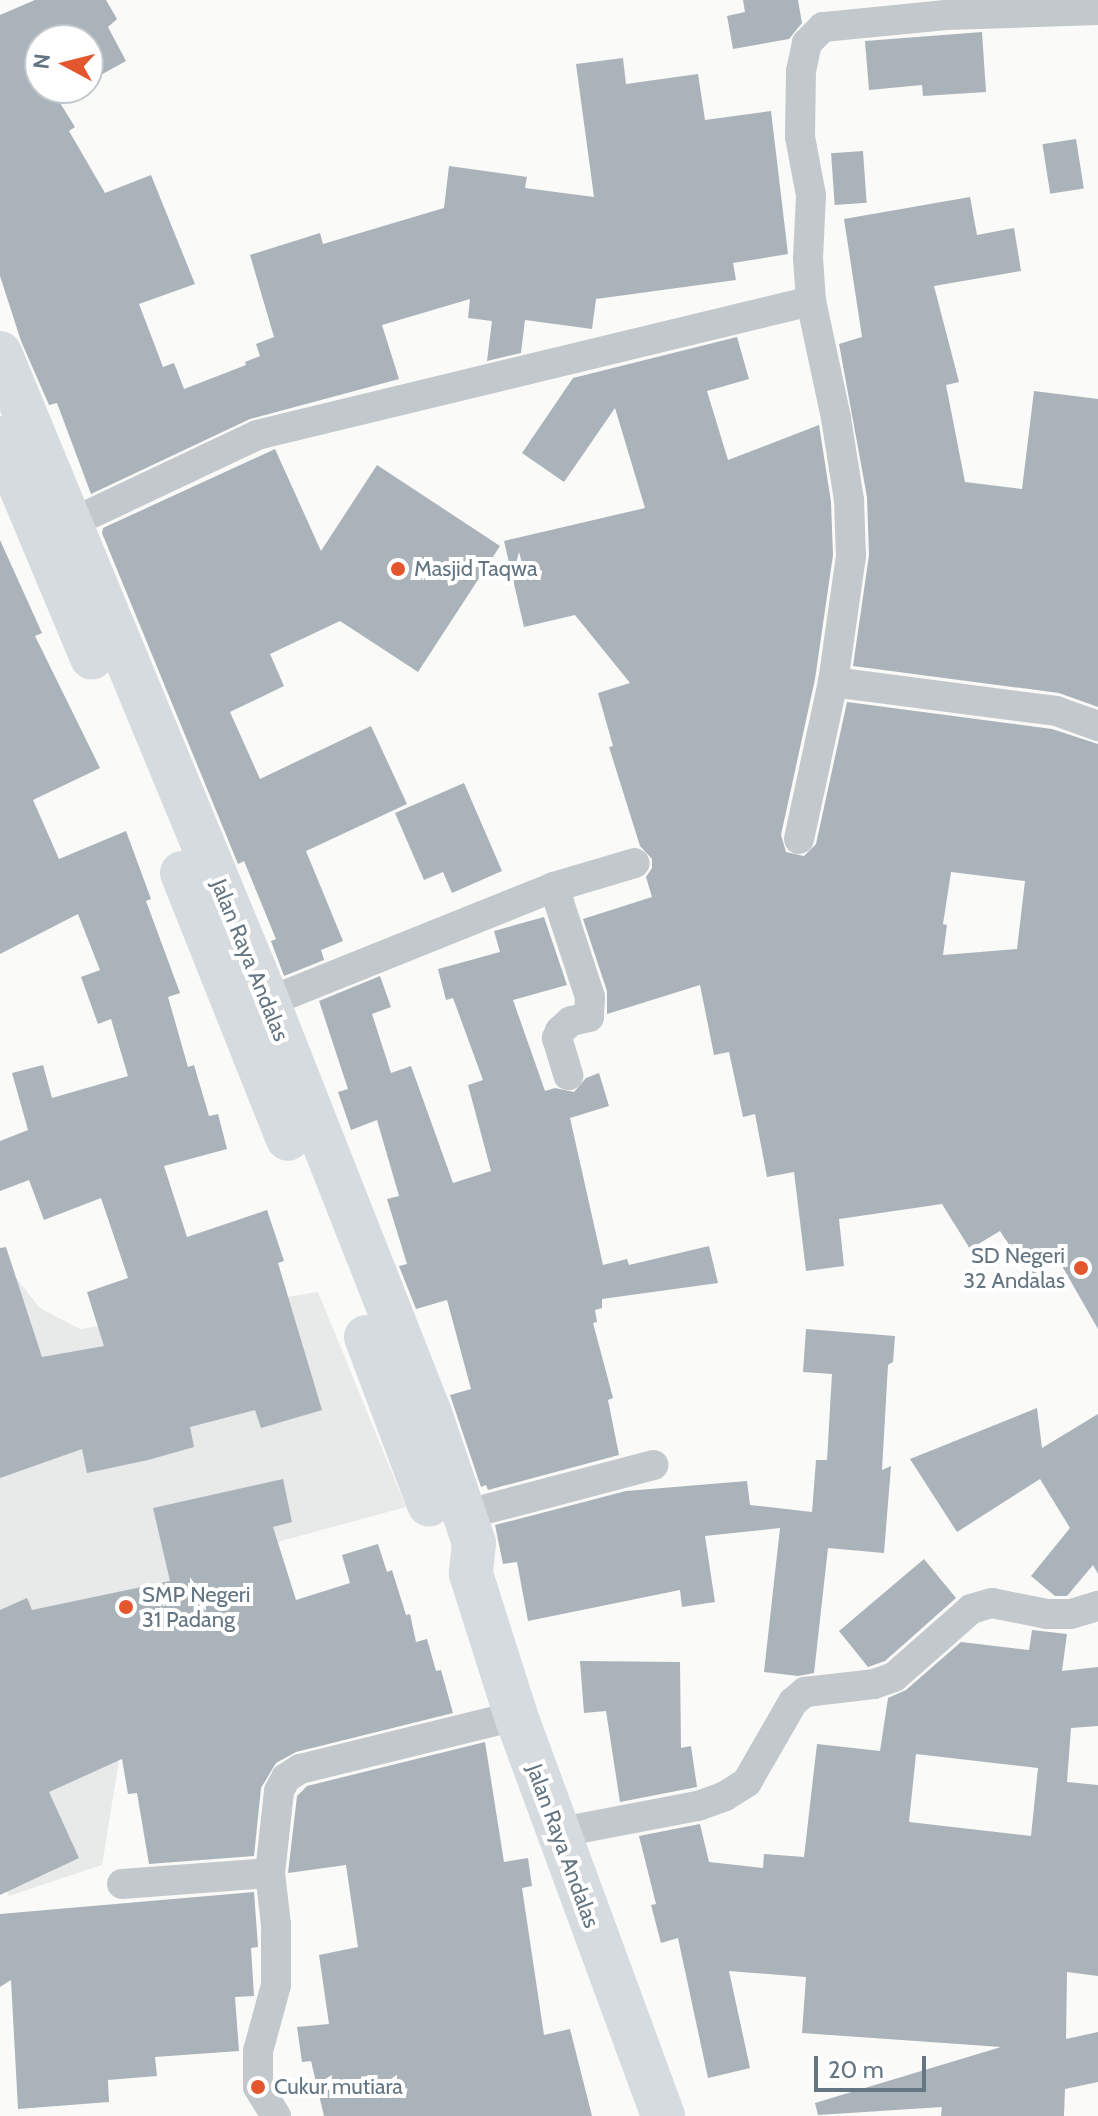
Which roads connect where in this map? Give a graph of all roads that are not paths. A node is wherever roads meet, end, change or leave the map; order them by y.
1 (1098, 10) edge
2 (811, 301) junction
3 (0, 353) edge
4 (0, 438) edge
5 (69, 524) junction
6 (833, 682) junction
7 (1098, 726) edge
8 (799, 839) dead end
9 (635, 863) dead end
10 (554, 887) junction
11 (268, 1002) junction
12 (568, 1075) dead end
13 (287, 1093) junction
14 (653, 1465) dead end
15 (464, 1515) junction
16 (471, 1574) junction
17 (1098, 1606) edge
18 (516, 1716) junction
19 (556, 1833) junction
20 (270, 1873) junction
21 (122, 1884) dead end
22 (276, 2116) edge
23 (663, 2116) edge

1 - 2 street
2 - 5 street
2 - 6 street
3 - 5 main road, Jalan Raya Andalas
4 - 13 main road, Jalan Raya Andalas
5 - 11 main road, Jalan Raya Andalas
6 - 7 street
6 - 8 street
9 - 10 street
10 - 11 street
10 - 12 street
11 - 13 main road, Jalan Raya Andalas
13 - 15 main road, Jalan Raya Andalas
13 - 16 main road, Jalan Raya Andalas
14 - 15 street
15 - 16 main road, Jalan Raya Andalas
16 - 18 main road, Jalan Raya Andalas
17 - 19 street
18 - 19 main road, Jalan Raya Andalas
18 - 20 street
19 - 23 main road, Jalan Raya Andalas
20 - 21 street
20 - 22 street

